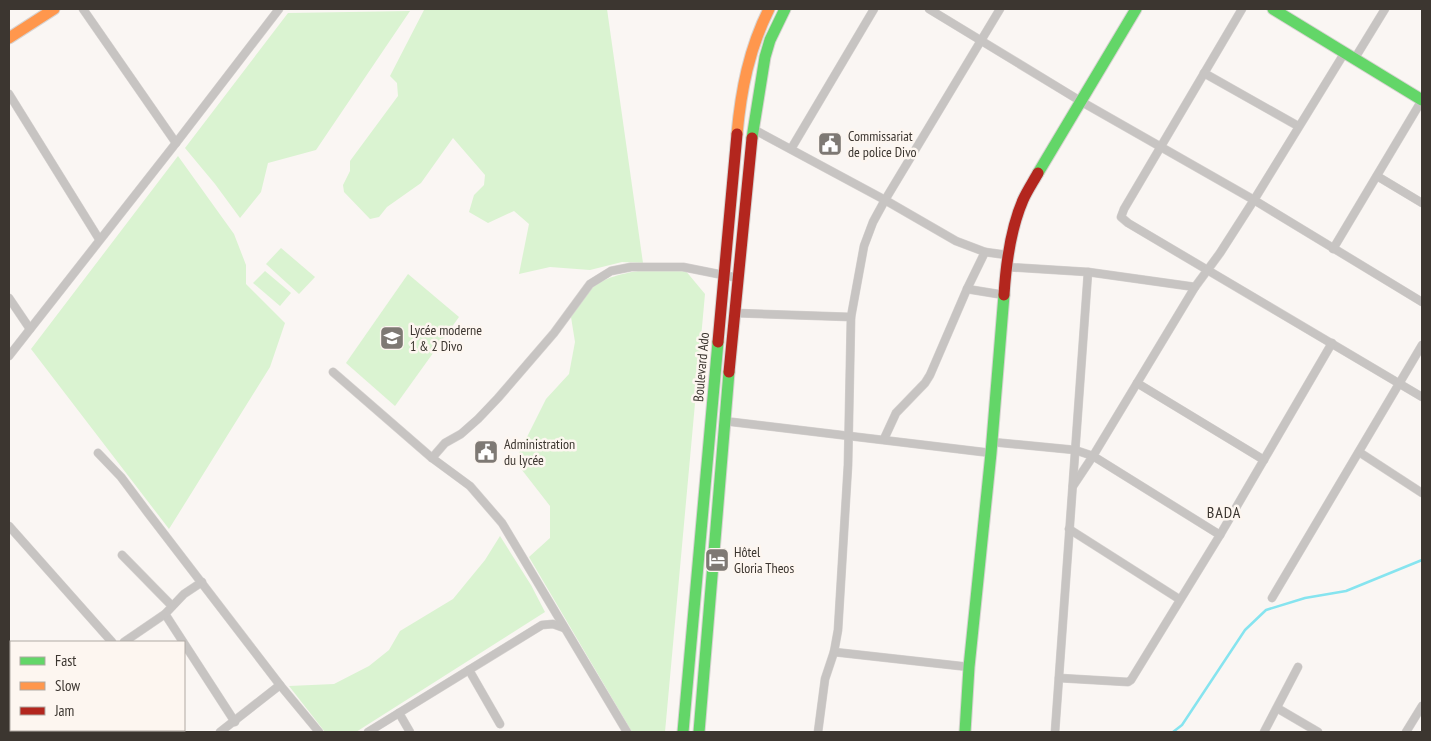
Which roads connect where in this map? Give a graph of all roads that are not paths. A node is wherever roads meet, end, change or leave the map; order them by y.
1 (54, 9) edge
2 (83, 9) edge
3 (278, 9) edge
4 (769, 9) edge
5 (785, 9) edge
6 (874, 9) edge
7 (929, 9) edge
8 (1000, 9) edge
9 (1136, 9) edge
10 (1242, 9) edge
11 (1273, 9) edge
12 (1384, 9) edge
13 (9, 38) edge
14 (983, 40) junction
15 (1345, 52) junction
16 (1355, 58) junction
17 (1204, 73) junction
18 (9, 94) edge
19 (1422, 100) edge
20 (1082, 102) junction
21 (1298, 126) junction
22 (753, 128) junction
23 (176, 143) junction
24 (1161, 147) junction
25 (791, 149) junction
26 (1377, 176) junction
27 (885, 200) junction
28 (1254, 200) junction
29 (1422, 203) edge
30 (99, 239) junction
31 (1333, 249) junction
32 (986, 252) junction
33 (1007, 255) junction
34 (1007, 267) junction
35 (1207, 270) junction
36 (1088, 272) junction
37 (724, 276) junction
38 (738, 278) junction
39 (1195, 287) junction
40 (967, 289) junction
41 (1004, 295) junction
42 (9, 298) edge
43 (1422, 302) edge
44 (734, 313) junction
45 (851, 317) junction
46 (30, 329) junction
47 (1332, 343) junction
48 (1422, 345) edge
49 (9, 356) edge
50 (333, 372) dead end
51 (1137, 383) junction
52 (1400, 384) junction
53 (1422, 397) edge
54 (724, 421) junction
55 (849, 434) junction
56 (884, 439) junction
57 (991, 447) junction
58 (1075, 450) junction
59 (1359, 452) junction
60 (98, 453) dead end
61 (1093, 456) junction
62 (432, 458) junction
63 (1264, 460) junction
64 (1073, 486) junction
65 (1422, 493) edge
66 (9, 526) edge
67 (1070, 529) junction
68 (1220, 535) junction
69 (122, 555) dead end
70 (202, 582) junction
71 (1272, 598) dead end
72 (1179, 599) junction
73 (172, 606) junction
74 (165, 614) junction
75 (564, 628) junction
76 (111, 641) edge
77 (125, 641) edge
78 (182, 641) edge
79 (185, 645) edge
80 (834, 652) junction
81 (969, 667) junction
82 (1298, 667) dead end
83 (469, 670) junction
84 (1059, 678) junction
85 (280, 686) junction
86 (1422, 706) edge
87 (1278, 708) junction
88 (399, 713) junction
89 (235, 722) junction
90 (500, 724) dead end
91 (220, 732) edge
92 (318, 732) edge
93 (368, 732) edge
94 (410, 732) edge
95 (626, 732) edge
96 (684, 732) edge
97 (699, 732) edge
98 (818, 732) edge
99 (965, 732) edge
100 (1055, 732) edge
101 (1264, 732) edge
102 (1318, 732) edge
103 (1406, 732) edge

1 - 13 main road
2 - 23 street
3 - 23 street
4 - 37 main road, Boulevard Ado
5 - 22 main road, Boulevard Ado
6 - 25 street
7 - 14 street
8 - 14 street
9 - 20 main road
10 - 17 street
11 - 15 main road
12 - 16 street
14 - 20 street
14 - 27 street
15 - 16 main road
15 - 21 street
16 - 19 main road
17 - 21 street
17 - 24 street
18 - 30 street
19 - 26 street
20 - 24 street
20 - 33 main road
21 - 28 street
22 - 25 street
22 - 38 main road, Boulevard Ado
23 - 30 street
24 - 28 street
24 - 35 street
25 - 27 street
26 - 29 street
26 - 31 street
27 - 32 street
27 - 45 street
28 - 31 street
28 - 35 street
30 - 46 street
31 - 43 street
32 - 33 street
32 - 40 street
33 - 34 main road
34 - 36 street
34 - 41 main road
35 - 39 street
35 - 47 street
36 - 39 street
36 - 58 street
37 - 38 street
37 - 62 street
37 - 96 main road, Boulevard Ado
38 - 44 main road, Boulevard Ado
39 - 51 street
40 - 41 street
40 - 56 street
41 - 57 main road
42 - 46 street
44 - 45 street
44 - 54 main road, Boulevard Ado
45 - 55 street
46 - 49 street
47 - 52 street
47 - 63 street
48 - 52 street
50 - 62 street
51 - 61 street
51 - 63 street
52 - 53 street
52 - 59 street
54 - 55 street
54 - 97 main road, Boulevard Ado
55 - 56 street
55 - 80 street
56 - 57 street
57 - 58 street
57 - 81 main road
58 - 61 street
58 - 64 street
59 - 65 street
59 - 71 street
60 - 70 street
61 - 64 street
61 - 68 street
62 - 75 street
63 - 68 street
64 - 67 street
66 - 76 street
67 - 72 street
67 - 84 street
68 - 72 street
69 - 73 street
70 - 73 street
70 - 85 street
72 - 84 street
73 - 74 street
74 - 77 street
74 - 78 street
75 - 83 street
75 - 95 street
79 - 89 street
80 - 81 street
80 - 98 street
81 - 99 main road
82 - 87 street
83 - 88 street
83 - 90 street
84 - 100 street
85 - 89 street
85 - 92 street
86 - 103 street
87 - 101 street
87 - 102 street
88 - 93 street
88 - 94 street
89 - 91 street

